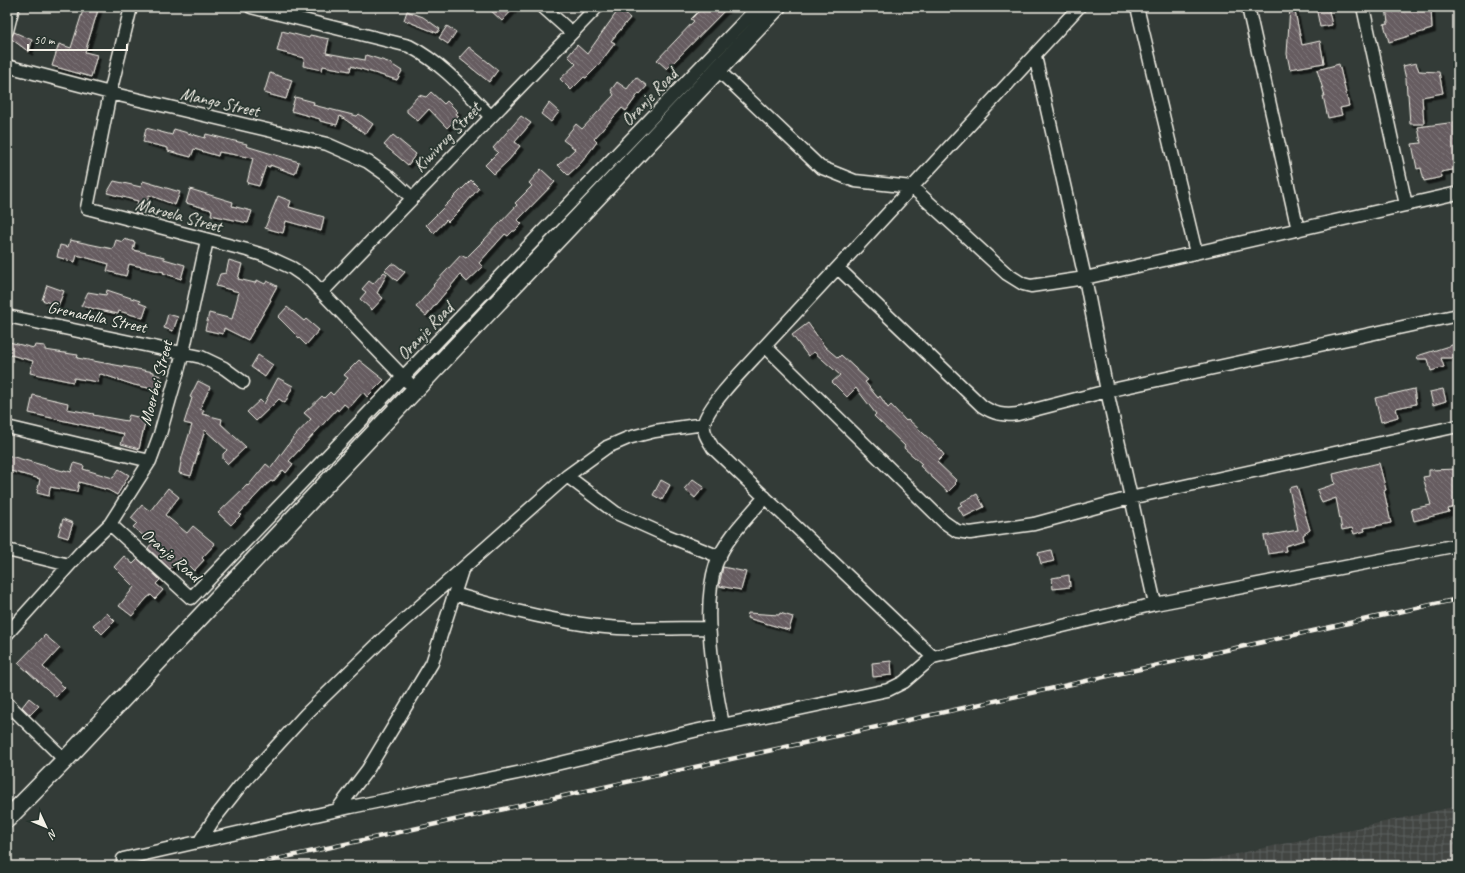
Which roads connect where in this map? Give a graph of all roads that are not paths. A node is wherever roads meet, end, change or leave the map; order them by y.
1 (13, 7) edge
2 (131, 7) edge
3 (251, 7) edge
4 (543, 7) edge
5 (597, 7) edge
6 (758, 7) edge
7 (777, 7) edge
8 (1079, 7) edge
9 (1137, 7) edge
10 (1248, 7) edge
11 (1363, 7) edge
12 (7, 31) edge
13 (572, 33) junction
14 (1035, 56) junction
15 (7, 66) edge
16 (718, 70) junction
17 (110, 93) junction
18 (490, 116) junction
19 (912, 187) junction
20 (1458, 193) edge
21 (412, 198) junction
22 (1406, 205) junction
23 (1298, 230) junction
24 (207, 240) junction
25 (1196, 254) junction
26 (838, 268) junction
27 (1085, 278) junction
28 (323, 291) junction
29 (1458, 315) edge
30 (7, 316) edge
31 (765, 346) junction
32 (183, 353) junction
33 (243, 382) dead end
34 (409, 383) junction
35 (1107, 391) junction
36 (704, 424) junction
37 (1458, 426) edge
38 (7, 427) edge
39 (150, 461) junction
40 (567, 476) junction
41 (764, 497) junction
42 (1130, 498) junction
43 (110, 524) junction
44 (1458, 545) edge
45 (7, 550) edge
46 (720, 557) junction
47 (69, 566) junction
48 (462, 570) junction
49 (454, 594) junction
50 (191, 598) junction
51 (1155, 604) junction
52 (206, 610) junction
53 (710, 628) junction
54 (7, 634) edge
55 (932, 657) junction
56 (7, 703) edge
57 (723, 725) junction
58 (65, 760) junction
59 (337, 810) junction
60 (7, 819) edge
61 (200, 841) junction
62 (123, 859) dead end

1 - 12 street
2 - 17 street, Maroela Street
3 - 18 street
4 - 13 street
5 - 13 street, Kiwivrug Street
6 - 34 street, Oranje Road
7 - 16 street
8 - 14 street
9 - 25 street
10 - 23 street
11 - 22 street
13 - 18 street, Kiwivrug Street
14 - 19 street
14 - 27 street
15 - 17 street, Mango Street
16 - 19 street
16 - 34 street
17 - 21 street, Mango Street
17 - 24 street, Maroela Street
18 - 21 street, Kiwivrug Street
19 - 26 street
19 - 27 street
20 - 22 street
21 - 28 street, Kiwivrug Street
22 - 23 street
23 - 25 street
24 - 28 street, Maroela Street
24 - 32 street, Moerbei Street
25 - 27 street
26 - 31 street
26 - 35 street
27 - 35 street
28 - 34 street, Maroela Street
29 - 35 street
30 - 32 street, Grenadella Street
31 - 36 street
31 - 42 street
32 - 33 street, Grenadella Street
32 - 39 street, Moerbei Street
34 - 50 street, Oranje Road
34 - 52 street
35 - 42 street
36 - 40 street
36 - 41 street
37 - 42 street
38 - 39 street
39 - 43 street, Moerbei Street
40 - 46 street
40 - 48 street
41 - 46 street
41 - 55 street
42 - 51 street
43 - 47 street, Moerbei Street
43 - 50 street, Oranje Road
44 - 51 street
45 - 47 street
46 - 53 street
47 - 54 street, Moerbei Street
48 - 49 street
48 - 61 street
49 - 53 street
49 - 59 street
50 - 52 street
51 - 55 street
52 - 58 street
53 - 57 street
55 - 57 street
56 - 58 street
57 - 59 street
58 - 60 street
59 - 61 street
61 - 62 street

